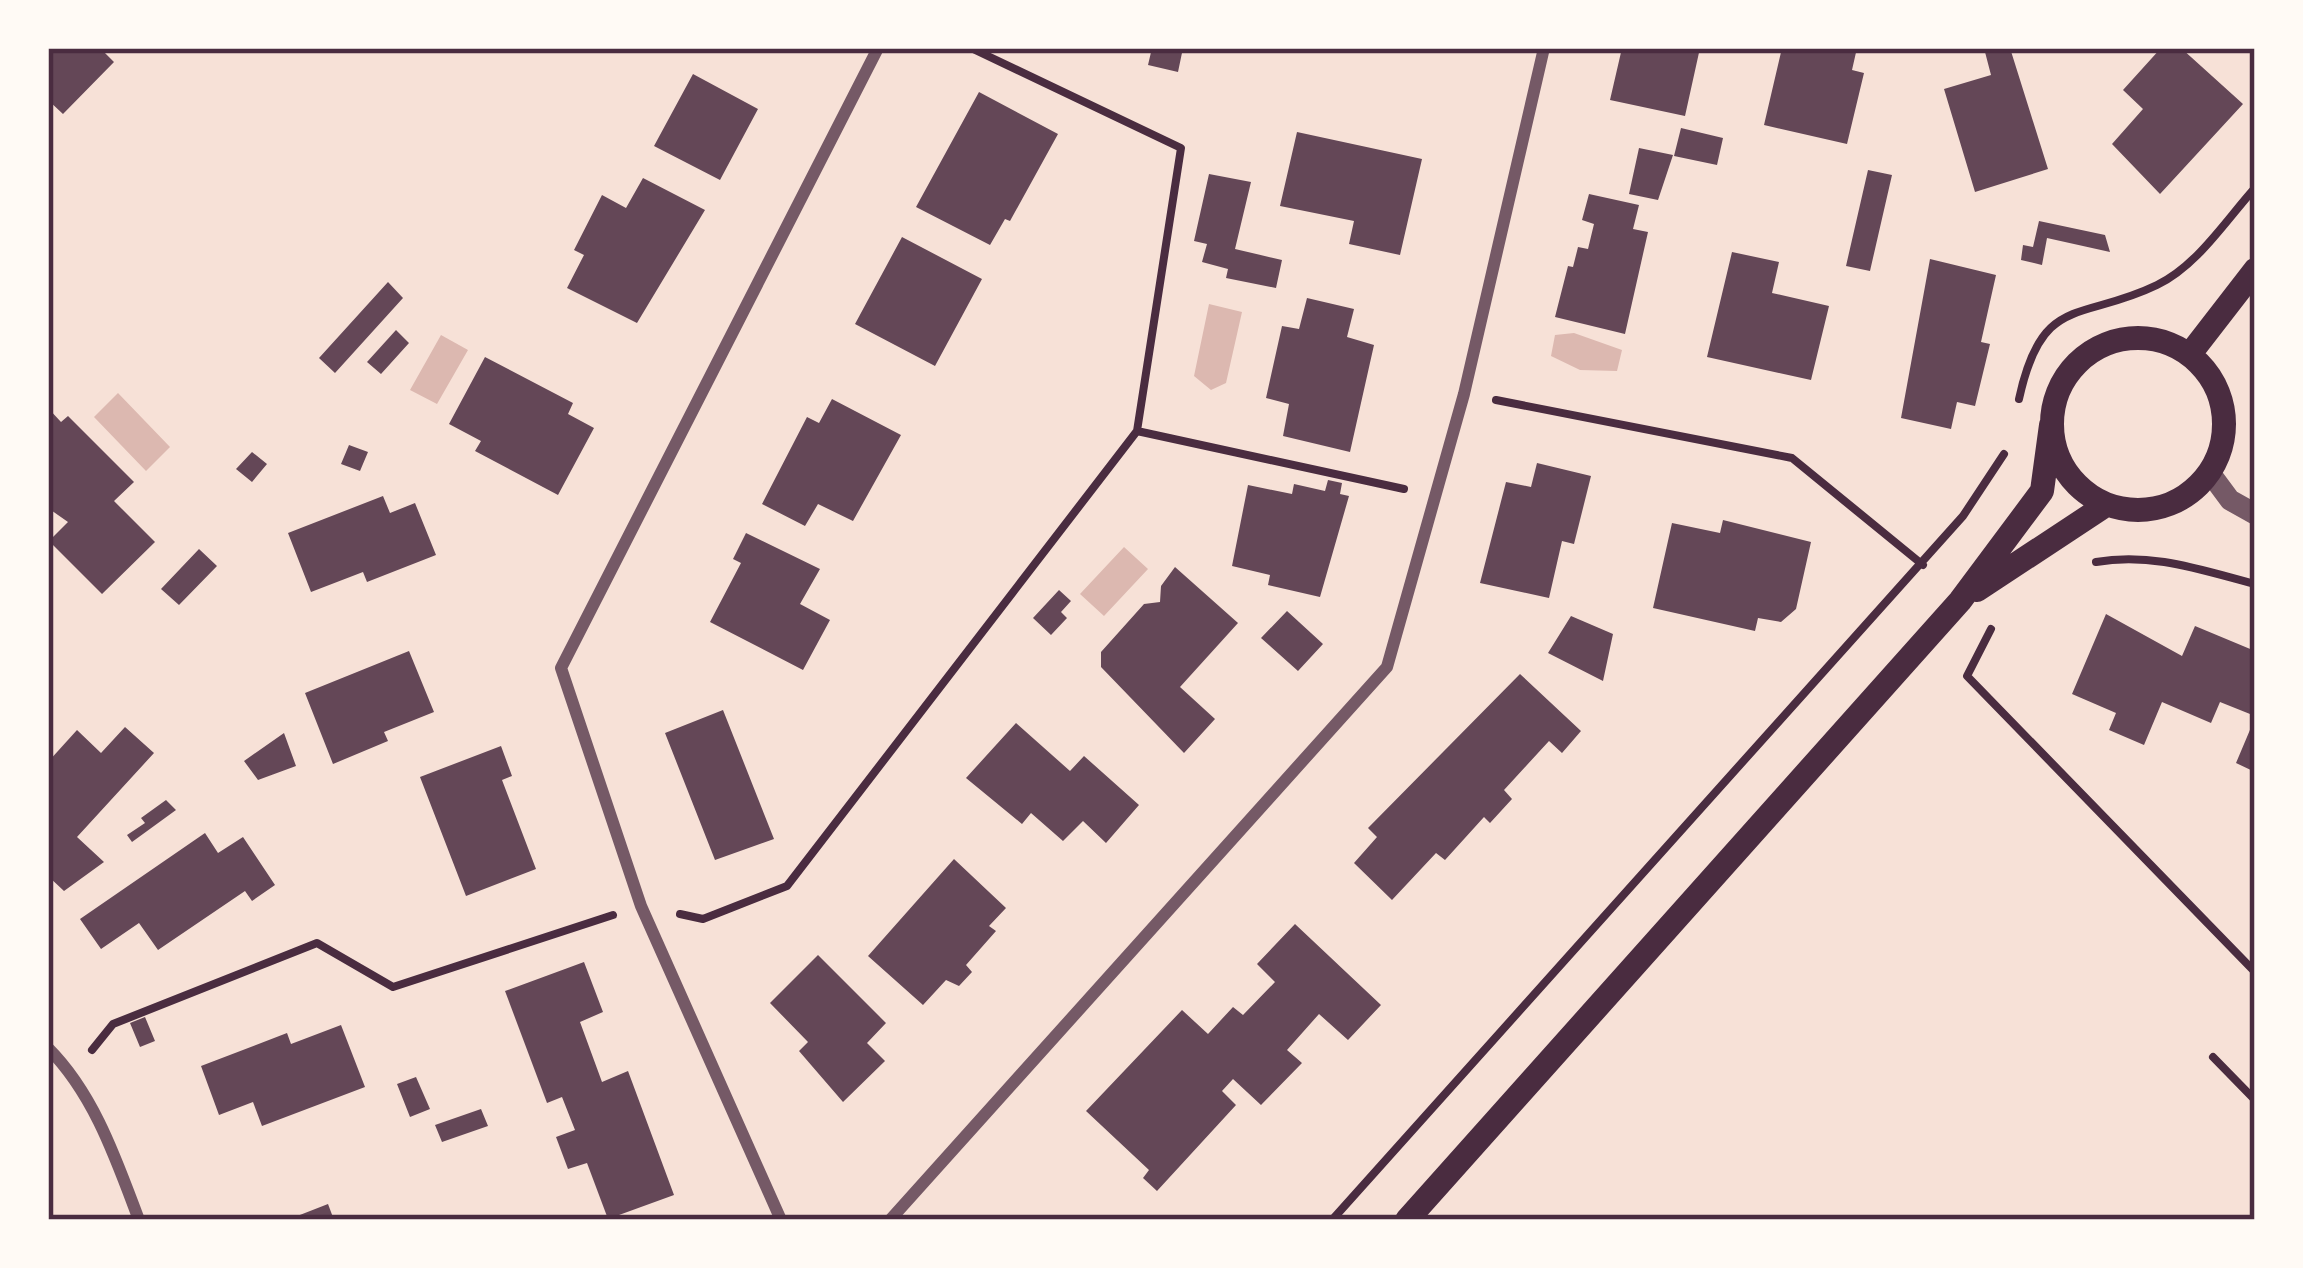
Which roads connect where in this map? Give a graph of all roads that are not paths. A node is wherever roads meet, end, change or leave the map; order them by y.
1 (878, 48) edge
2 (1544, 48) edge
3 (2255, 270) edge
4 (2190, 354) junction
5 (2051, 425) junction
6 (2210, 473) junction
7 (2106, 506) junction
8 (2255, 514) edge
9 (1960, 601) junction
10 (48, 1048) edge
11 (139, 1220) edge
12 (781, 1220) edge
13 (890, 1220) edge
14 (1407, 1220) edge

1 - 12 street
2 - 13 street
3 - 4 main road
4 - 5 main road
4 - 6 main road
5 - 7 main road
5 - 9 main road
6 - 7 main road
6 - 8 street
7 - 9 main road
9 - 14 main road
10 - 11 street

